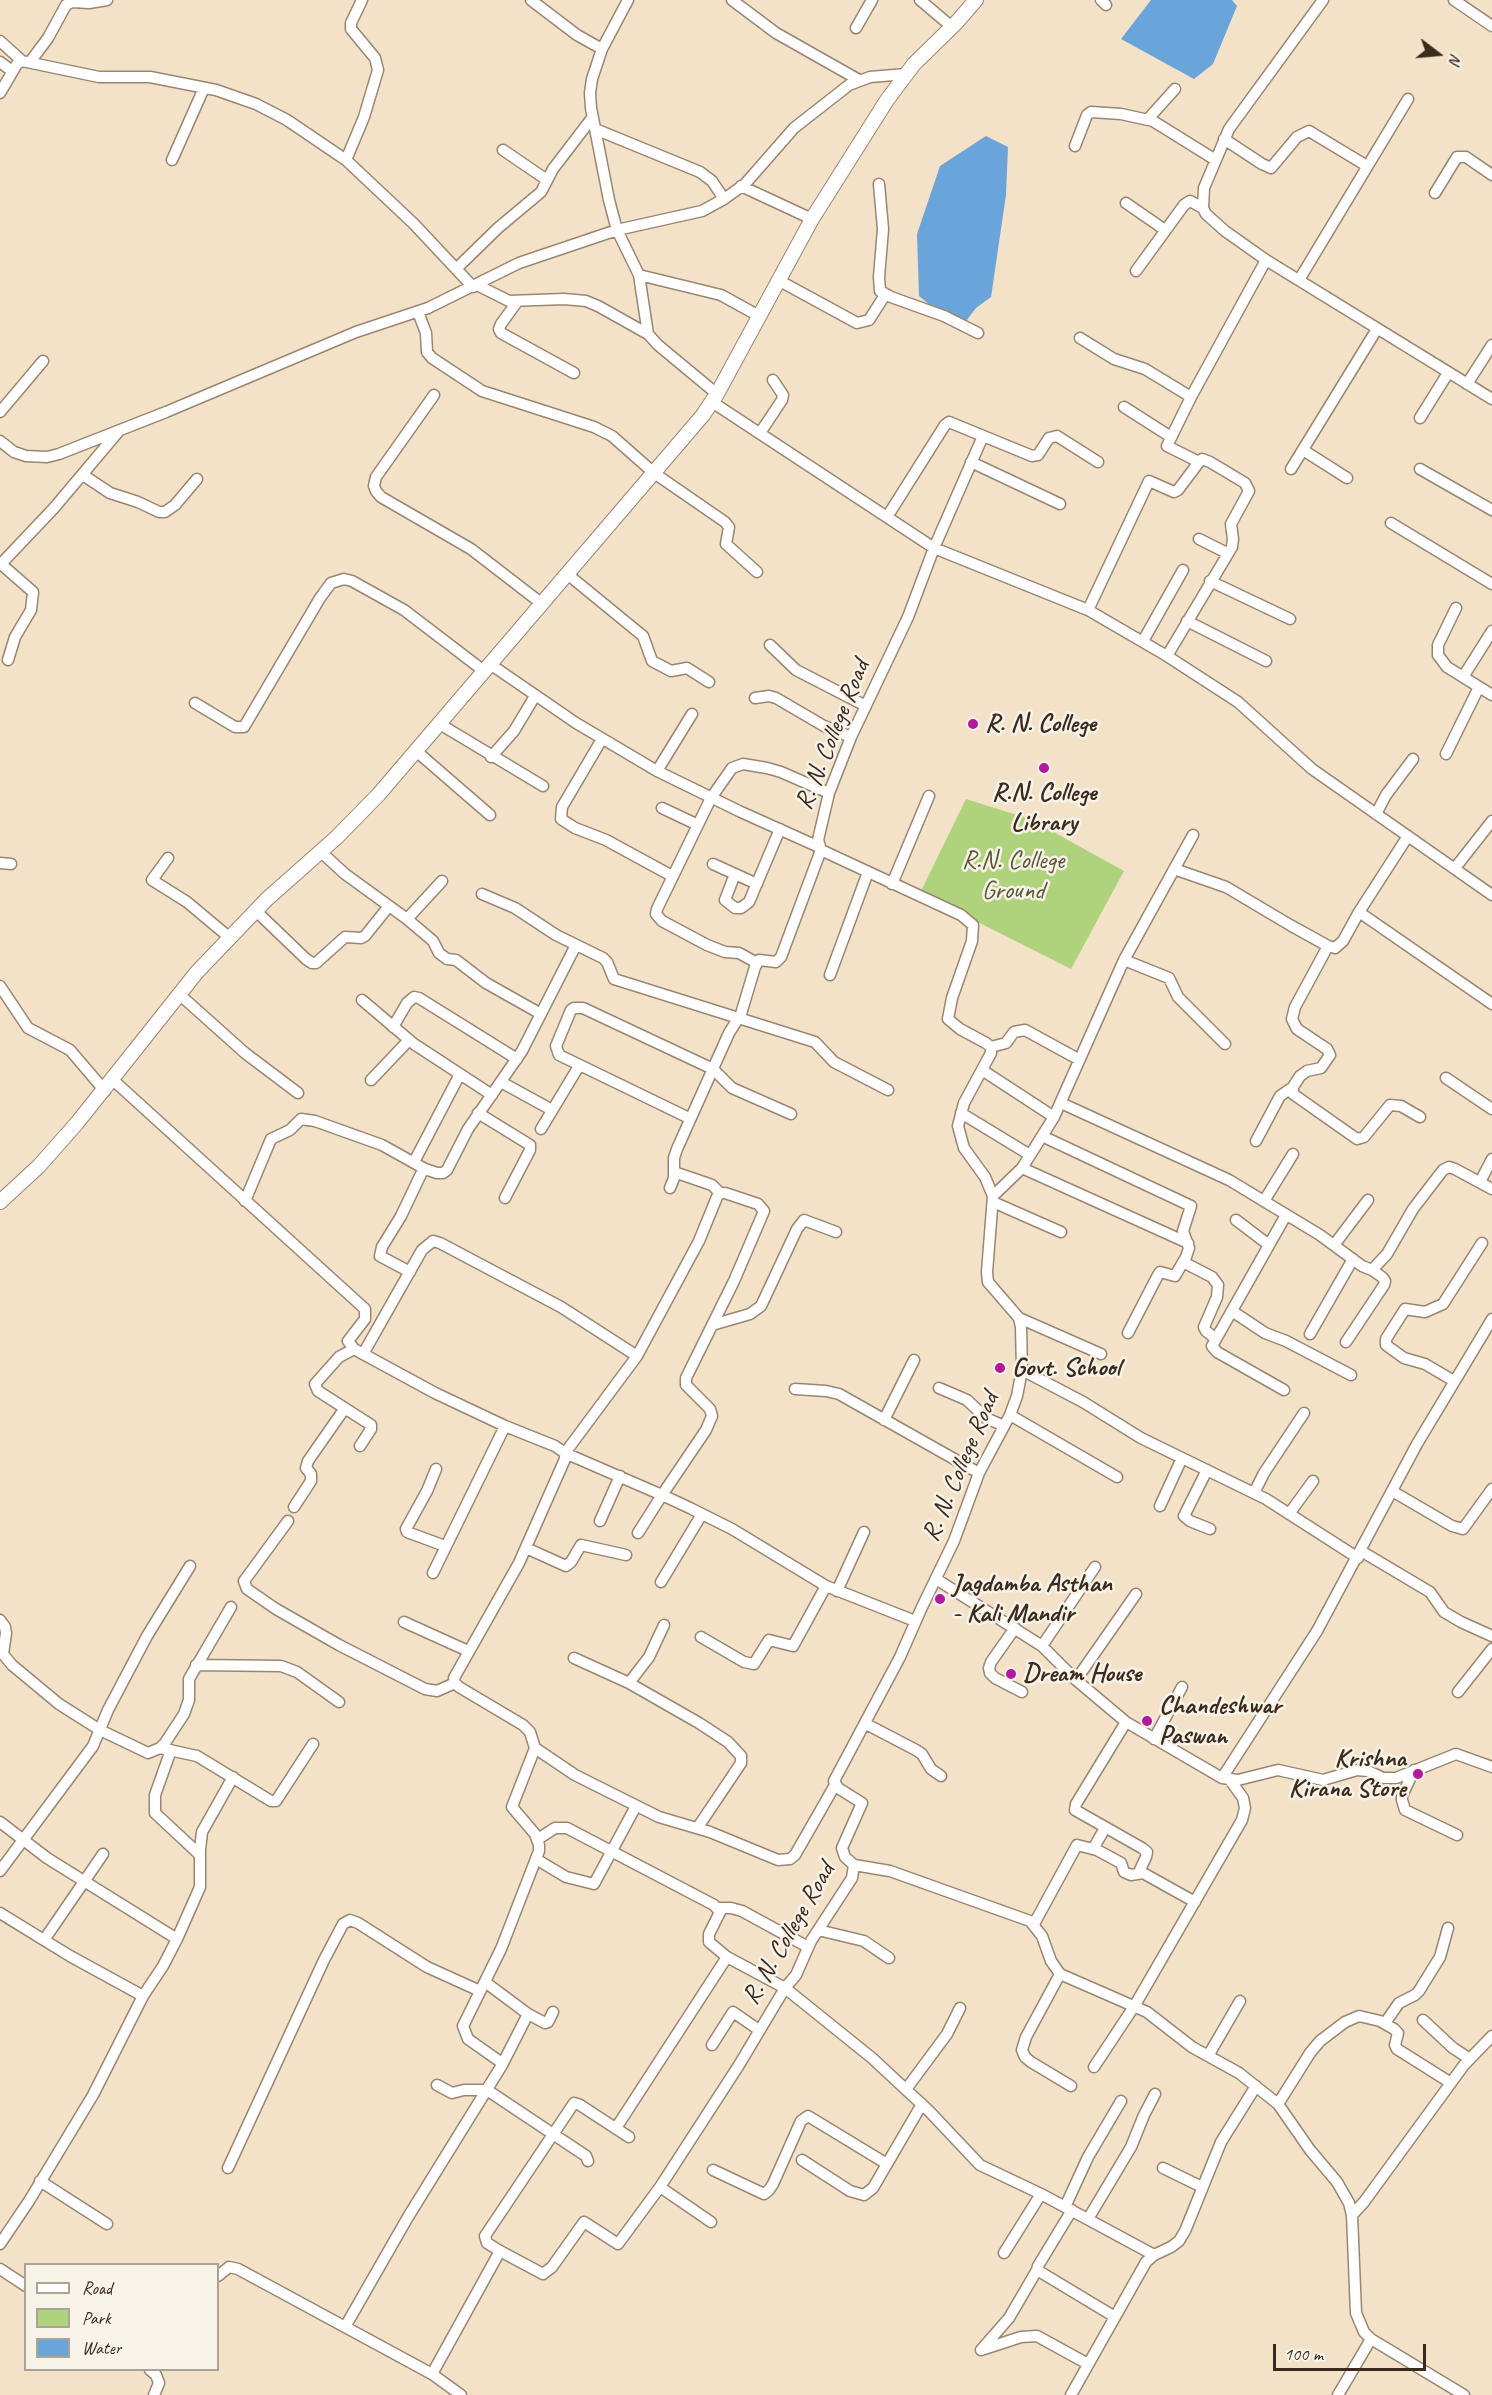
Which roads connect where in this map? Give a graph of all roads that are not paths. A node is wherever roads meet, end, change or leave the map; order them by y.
1 (107, 0) edge
2 (362, 0) edge
3 (531, 0) edge
4 (628, 0) edge
5 (732, 0) edge
6 (872, 0) edge
7 (920, 0) edge
8 (976, 0) edge
9 (1323, 0) edge
10 (1454, 0) edge
11 (63, 2) edge
12 (1492, 26) edge
13 (952, 27) junction
14 (856, 28) dead end
15 (0, 42) edge
16 (602, 49) junction
17 (26, 61) junction
18 (0, 62) edge
19 (12, 71) junction
20 (906, 74) junction
21 (859, 80) junction
22 (204, 88) junction
23 (1175, 89) dead end
24 (0, 93) edge
25 (1408, 99) dead end
26 (592, 118) junction
27 (1148, 118) junction
28 (595, 129) junction
29 (1224, 139) junction
30 (1075, 146) dead end
31 (503, 150) dead end
32 (1214, 159) junction
33 (172, 160) dead end
34 (346, 160) junction
35 (1367, 166) junction
36 (1492, 175) edge
37 (547, 180) junction
38 (879, 184) dead end
39 (741, 186) junction
40 (1435, 193) dead end
41 (724, 199) junction
42 (1125, 203) dead end
43 (1203, 208) junction
44 (812, 219) junction
45 (617, 230) junction
46 (1165, 230) junction
47 (1266, 261) junction
48 (456, 269) junction
49 (1136, 270) dead end
50 (639, 275) junction
51 (778, 280) junction
52 (1299, 280) junction
53 (475, 286) junction
54 (885, 295) junction
55 (517, 302) junction
56 (418, 312) junction
57 (759, 316) junction
58 (1377, 328) junction
59 (978, 333) dead end
60 (648, 334) junction
61 (1080, 338) dead end
62 (1492, 345) edge
63 (43, 361) dead end
64 (574, 373) dead end
65 (1448, 373) junction
66 (773, 380) dead end
67 (1467, 384) junction
68 (434, 394) dead end
69 (1191, 397) junction
70 (715, 398) junction
71 (1492, 399) edge
72 (1124, 407) dead end
73 (0, 412) edge
74 (1420, 418) dead end
75 (118, 432) junction
76 (760, 434) junction
77 (983, 436) junction
78 (1171, 437) junction
79 (0, 441) edge
80 (1303, 450) junction
81 (971, 462) junction
82 (1098, 462) dead end
83 (1199, 462) junction
84 (1291, 469) dead end
85 (1420, 469) dead end
86 (654, 473) junction
87 (83, 475) junction
88 (1347, 478) dead end
89 (197, 479) dead end
90 (1060, 504) dead end
91 (1492, 510) edge
92 (887, 517) junction
93 (1391, 522) dead end
94 (1199, 539) dead end
95 (934, 548) junction
96 (1227, 554) junction
97 (1, 565) edge
98 (1183, 570) dead end
99 (757, 572) dead end
100 (566, 573) junction
101 (1210, 581) junction
102 (1492, 584) edge
103 (541, 603) junction
104 (1456, 608) dead end
105 (1088, 610) junction
106 (1290, 619) dead end
107 (1187, 621) junction
108 (1492, 631) edge
109 (1143, 640) junction
110 (770, 645) dead end
111 (1167, 656) junction
112 (8, 660) dead end
113 (1266, 661) dead end
114 (487, 667) junction
115 (1463, 676) junction
116 (709, 682) dead end
117 (1479, 687) junction
118 (1492, 695) edge
119 (535, 696) junction
120 (755, 698) dead end
121 (195, 703) dead end
122 (866, 706) junction
123 (692, 714) dead end
124 (438, 723) junction
125 (851, 737) junction
126 (602, 739) junction
127 (415, 750) junction
128 (1446, 754) dead end
129 (491, 757) junction
130 (1413, 759) dead end
131 (657, 771) junction
132 (543, 786) dead end
133 (830, 793) junction
134 (929, 796) dead end
135 (711, 798) junction
136 (662, 808) dead end
137 (1376, 814) junction
138 (490, 815) dead end
139 (1492, 821) edge
140 (698, 825) junction
141 (780, 829) junction
142 (1193, 834) dead end
143 (1408, 836) junction
144 (820, 849) junction
145 (320, 851) junction
146 (168, 858) dead end
147 (713, 864) dead end
148 (1455, 868) junction
149 (1174, 869) junction
150 (868, 872) junction
151 (735, 874) junction
152 (672, 876) junction
153 (442, 881) dead end
154 (757, 884) junction
155 (892, 884) junction
156 (482, 894) dead end
157 (1492, 895) edge
158 (389, 906) junction
159 (256, 911) junction
160 (1359, 912) junction
161 (407, 919) junction
162 (230, 938) junction
163 (576, 945) junction
164 (1328, 946) junction
165 (1124, 960) junction
166 (757, 963) junction
167 (830, 975) dead end
168 (0, 986) edge
169 (179, 994) junction
170 (362, 1000) dead end
171 (1492, 1004) edge
172 (541, 1014) junction
173 (738, 1019) junction
174 (393, 1027) junction
175 (409, 1040) junction
176 (1225, 1044) dead end
177 (991, 1047) junction
178 (517, 1059) junction
179 (1078, 1059) junction
180 (579, 1066) junction
181 (713, 1069) junction
182 (982, 1070) junction
183 (460, 1074) junction
184 (1446, 1078) dead end
185 (371, 1080) dead end
186 (501, 1082) junction
187 (109, 1085) junction
188 (1293, 1087) junction
189 (888, 1090) dead end
190 (298, 1093) dead end
191 (492, 1095) junction
192 (1061, 1102) junction
193 (1492, 1109) edge
194 (552, 1110) junction
195 (478, 1113) junction
196 (961, 1113) junction
197 (791, 1114) dead end
198 (1054, 1117) junction
199 (1420, 1117) dead end
200 (689, 1118) junction
201 (541, 1129) dead end
202 (1042, 1136) junction
203 (1256, 1141) dead end
204 (1293, 1154) dead end
205 (1030, 1155) junction
206 (1492, 1160) edge
207 (414, 1162) junction
208 (1022, 1168) junction
209 (425, 1169) junction
210 (674, 1172) junction
211 (1480, 1182) junction
212 (670, 1188) dead end
213 (1492, 1189) edge
214 (720, 1193) junction
215 (2, 1195) edge
216 (505, 1198) dead end
217 (993, 1199) junction
218 (1368, 1200) dead end
219 (245, 1201) junction
220 (1264, 1201) junction
221 (1286, 1215) junction
222 (1236, 1220) dead end
223 (836, 1232) dead end
224 (1060, 1232) dead end
225 (1188, 1243) junction
226 (1482, 1243) dead end
227 (1269, 1245) junction
228 (1335, 1245) junction
229 (1353, 1259) junction
230 (1183, 1262) junction
231 (1372, 1270) junction
232 (410, 1272) junction
233 (1232, 1311) junction
234 (1019, 1318) junction
235 (1492, 1319) edge
236 (712, 1325) junction
237 (1128, 1333) dead end
238 (1310, 1334) dead end
239 (1215, 1339) junction
240 (1346, 1342) dead end
241 (358, 1351) junction
242 (1101, 1354) dead end
243 (637, 1356) junction
244 (914, 1360) dead end
245 (1022, 1370) junction
246 (1351, 1375) dead end
247 (1454, 1381) junction
248 (939, 1388) dead end
249 (795, 1389) dead end
250 (1284, 1390) dead end
251 (345, 1408) junction
252 (1304, 1413) dead end
253 (1010, 1415) junction
254 (884, 1420) junction
255 (505, 1426) junction
256 (1004, 1426) junction
257 (360, 1446) dead end
258 (565, 1453) junction
259 (1182, 1458) junction
260 (436, 1469) dead end
261 (1207, 1470) junction
262 (979, 1473) junction
263 (620, 1476) junction
264 (1117, 1477) dead end
265 (1313, 1481) dead end
266 (1492, 1489) edge
267 (1392, 1491) junction
268 (1254, 1492) junction
269 (662, 1495) junction
270 (1160, 1506) dead end
271 (294, 1507) dead end
272 (702, 1514) junction
273 (1289, 1514) junction
274 (288, 1521) dead end
275 (600, 1521) dead end
276 (1210, 1529) dead end
277 (864, 1532) dead end
278 (638, 1533) dead end
279 (445, 1546) junction
280 (526, 1548) junction
281 (626, 1555) dead end
282 (1359, 1555) junction
283 (190, 1566) dead end
284 (1095, 1567) dead end
285 (433, 1573) dead end
286 (936, 1579) junction
287 (661, 1582) dead end
288 (832, 1588) junction
289 (1136, 1594) dead end
290 (231, 1607) dead end
291 (0, 1620) edge
292 (915, 1621) junction
293 (404, 1622) dead end
294 (664, 1625) dead end
295 (1015, 1628) junction
296 (1492, 1636) edge
297 (701, 1637) dead end
298 (1042, 1646) junction
299 (1492, 1649) edge
300 (468, 1652) junction
301 (574, 1658) dead end
302 (196, 1665) junction
303 (1076, 1680) junction
304 (455, 1683) junction
305 (629, 1683) junction
306 (1182, 1687) dead end
307 (1022, 1692) dead end
308 (1458, 1692) dead end
309 (339, 1702) dead end
310 (1126, 1722) junction
311 (866, 1724) junction
312 (100, 1730) junction
313 (1154, 1739) junction
314 (313, 1744) dead end
315 (535, 1748) junction
316 (165, 1749) junction
317 (1492, 1767) edge
318 (1414, 1770) junction
319 (941, 1776) dead end
320 (233, 1777) junction
321 (1226, 1779) junction
322 (835, 1785) junction
323 (636, 1806) junction
324 (0, 1822) edge
325 (698, 1827) junction
326 (1105, 1828) junction
327 (1457, 1835) dead end
328 (24, 1839) junction
329 (538, 1839) junction
330 (1093, 1849) junction
331 (611, 1850) junction
332 (103, 1854) dead end
333 (200, 1855) junction
334 (536, 1859) junction
335 (854, 1865) junction
336 (0, 1871) edge
337 (1139, 1872) junction
338 (85, 1881) junction
339 (1195, 1902) junction
340 (718, 1908) junction
341 (0, 1913) edge
342 (1034, 1924) junction
343 (1448, 1928) dead end
344 (818, 1930) junction
345 (177, 1939) junction
346 (44, 1940) junction
347 (808, 1947) junction
348 (727, 1957) junction
349 (889, 1958) dead end
350 (1060, 1974) junction
351 (482, 1987) junction
352 (785, 1988) junction
353 (143, 1996) junction
354 (1240, 2001) dead end
355 (1135, 2005) junction
356 (960, 2008) dead end
357 (553, 2012) dead end
358 (528, 2014) junction
359 (1423, 2020) dead end
360 (1385, 2023) junction
361 (759, 2030) junction
362 (1492, 2036) edge
363 (712, 2045) dead end
364 (1208, 2056) junction
365 (1470, 2059) junction
366 (502, 2063) junction
367 (1094, 2067) dead end
368 (1451, 2083) junction
369 (437, 2085) dead end
370 (1071, 2086) dead end
371 (1256, 2086) junction
372 (907, 2088) junction
373 (487, 2090) junction
374 (1155, 2094) dead end
375 (1121, 2101) dead end
376 (922, 2104) junction
377 (1278, 2104) junction
378 (616, 2128) junction
379 (554, 2135) junction
380 (629, 2137) dead end
381 (802, 2160) dead end
382 (588, 2161) dead end
383 (887, 2164) junction
384 (228, 2168) dead end
385 (1163, 2168) dead end
386 (713, 2170) dead end
387 (40, 2181) junction
388 (660, 2187) junction
389 (1202, 2187) junction
390 (1041, 2194) junction
391 (1068, 2209) junction
392 (1352, 2216) junction
393 (1088, 2219) junction
394 (711, 2222) dead end
395 (107, 2224) dead end
396 (0, 2244) edge
397 (500, 2252) junction
398 (1004, 2253) dead end
399 (1154, 2255) junction
400 (0, 2269) edge
401 (1037, 2270) junction
402 (219, 2275) edge
403 (24, 2285) edge
404 (1115, 2317) junction
405 (345, 2327) junction
406 (1371, 2339) junction
407 (1088, 2364) junction
408 (151, 2371) edge
409 (165, 2371) edge
410 (432, 2374) junction
411 (159, 2383) junction
412 (154, 2395) edge
413 (461, 2395) edge
414 (1071, 2395) edge
415 (1338, 2395) edge
416 (1464, 2395) edge

1 - 11 street
2 - 34 street
3 - 16 street
4 - 16 street
5 - 21 street
6 - 14 street
7 - 13 street
8 - 13 main road
9 - 29 street
10 - 12 street
11 - 17 street
13 - 20 main road
15 - 17 street
16 - 26 street
17 - 19 street
17 - 22 street
18 - 19 street
19 - 24 street
20 - 21 street
20 - 44 main road
21 - 39 street
22 - 33 street
22 - 34 street
23 - 27 street
25 - 35 street
26 - 28 street
26 - 37 street
27 - 30 street
27 - 32 street
28 - 41 street
28 - 45 street
29 - 32 street
29 - 35 street
31 - 37 street
32 - 43 street
34 - 48 street
35 - 52 street
36 - 40 street
37 - 48 street
38 - 54 street
39 - 41 street
39 - 44 street
41 - 45 street
42 - 46 street
43 - 46 street
43 - 47 street
44 - 51 main road
45 - 50 street
45 - 53 street
46 - 49 street
47 - 52 street
47 - 69 street
48 - 53 street
50 - 57 street
50 - 60 street
51 - 54 street
51 - 57 main road
52 - 58 street
53 - 55 street
53 - 56 street
54 - 59 street
55 - 60 street
55 - 64 street
56 - 75 street
56 - 86 street
57 - 70 main road
58 - 65 street
58 - 80 street
60 - 70 street
61 - 69 street
62 - 67 street
63 - 73 street
65 - 67 street
65 - 74 street
66 - 76 street
67 - 71 street
68 - 103 street
69 - 78 street
70 - 76 street
70 - 86 main road
72 - 78 street
75 - 79 street
75 - 87 street
76 - 92 street
77 - 81 street, R. N. College Road
77 - 82 street
77 - 92 street
78 - 83 street
80 - 84 street
80 - 88 street
81 - 90 street
81 - 95 street, R. N. College Road
83 - 96 street
83 - 105 street
85 - 91 street
86 - 99 street
86 - 100 main road
87 - 89 street
87 - 97 street
92 - 95 street
93 - 102 street
94 - 96 street
95 - 105 street
95 - 122 street, R. N. College Road
96 - 101 street
97 - 112 street
98 - 109 street
100 - 103 main road
100 - 116 street
101 - 106 street
101 - 107 street
103 - 114 main road
104 - 115 street
105 - 109 street
107 - 111 street
107 - 113 street
108 - 115 street
109 - 111 street
110 - 122 street
111 - 137 street
114 - 119 street
114 - 121 street
114 - 124 main road
115 - 117 street
117 - 118 street
117 - 128 street
119 - 126 street
119 - 129 street
120 - 125 street
122 - 125 street, R. N. College Road
123 - 131 street
124 - 127 main road
124 - 129 street
125 - 133 street, R. N. College Road
126 - 131 street
126 - 152 street
127 - 138 street
127 - 145 main road
129 - 132 street
130 - 137 street
131 - 135 street
133 - 135 street
133 - 144 street, R. N. College Road
134 - 155 street
135 - 140 street
135 - 141 street
136 - 140 street
137 - 143 street
139 - 148 street
140 - 152 street
141 - 144 street
141 - 154 street
142 - 149 street
143 - 148 street
143 - 160 street
144 - 150 street, R. N. College Road
144 - 166 street
145 - 158 street
145 - 159 main road
146 - 162 street
147 - 151 street
148 - 157 street
149 - 164 street
149 - 165 street
150 - 155 street, R. N. College Road
150 - 167 street
151 - 154 street
151 - 154 street
152 - 166 street
153 - 161 street
155 - 177 street, R. N. College Road
156 - 163 street
158 - 159 street
158 - 161 street
159 - 162 main road
160 - 164 street
160 - 171 street
161 - 172 street
162 - 169 main road
163 - 172 street
163 - 173 street
164 - 188 street
165 - 176 street
165 - 179 street
166 - 173 street
168 - 187 street
169 - 187 main road
169 - 190 street
170 - 174 street
172 - 178 street
173 - 181 street
173 - 189 street
174 - 175 street
174 - 178 street
175 - 183 street
175 - 185 street
177 - 179 street
177 - 182 street
178 - 186 street
179 - 192 street
180 - 181 street
180 - 194 street
180 - 200 street
181 - 197 street
181 - 200 street
182 - 196 street
182 - 198 street
183 - 191 street
183 - 207 street
184 - 193 street
186 - 191 street
186 - 194 street
187 - 215 main road
187 - 219 street
188 - 199 street
188 - 203 street
191 - 195 street
192 - 198 street
192 - 220 street
194 - 201 street
195 - 209 street
195 - 216 street
196 - 205 street
196 - 217 street
198 - 202 street
200 - 210 street
202 - 205 street
202 - 225 street
204 - 220 street
205 - 208 street
206 - 211 street
207 - 209 street
207 - 219 street
208 - 217 street
208 - 225 street
209 - 232 street
210 - 212 street
210 - 214 street
211 - 213 street
211 - 231 street
214 - 236 street
214 - 243 street
217 - 224 street
217 - 234 street
218 - 228 street
219 - 241 street
220 - 221 street
221 - 227 street
221 - 228 street
222 - 227 street
223 - 236 street
225 - 230 street
226 - 247 street
227 - 233 street
228 - 229 street
229 - 231 street
229 - 238 street
230 - 237 street
230 - 239 street
231 - 240 street
232 - 241 street
232 - 243 street
233 - 239 street
233 - 246 street
234 - 242 street
234 - 245 street, R. N. College Road
235 - 247 street
236 - 269 street
239 - 250 street
241 - 251 street
241 - 255 street
243 - 258 street
244 - 254 street
245 - 253 street, R. N. College Road
245 - 259 street
247 - 267 street
248 - 256 street
249 - 254 street
251 - 257 street
251 - 271 street
252 - 268 street
253 - 256 street, R. N. College Road
253 - 264 street
254 - 262 street
255 - 258 street
255 - 279 street
256 - 262 street, R. N. College Road
258 - 263 street
258 - 280 street
259 - 261 street
259 - 270 street
260 - 279 street
261 - 268 street
261 - 276 street
262 - 286 street, R. N. College Road
263 - 269 street
263 - 275 street
265 - 273 street
266 - 267 street
267 - 282 street
268 - 273 street
269 - 272 street
269 - 278 street
272 - 287 street
272 - 288 street
273 - 282 street
274 - 304 street
277 - 288 street
279 - 285 street
280 - 281 street
280 - 300 street
282 - 296 street
282 - 321 street
283 - 312 street
284 - 298 street
286 - 292 street, R. N. College Road
286 - 295 street
288 - 292 street
288 - 297 street
289 - 303 street
290 - 302 street
291 - 312 street
292 - 311 street, R. N. College Road
293 - 300 street
294 - 305 street
295 - 298 street
295 - 307 street
298 - 303 street
299 - 308 street
300 - 304 street
301 - 305 street
302 - 309 street
302 - 316 street
303 - 310 street
304 - 315 street
305 - 325 street
306 - 313 street
310 - 313 street
310 - 326 street
311 - 319 street
311 - 322 street, R. N. College Road
312 - 316 street
312 - 328 street
313 - 321 street
314 - 320 street
315 - 323 street
315 - 329 street
316 - 320 street
316 - 333 street
317 - 318 street
318 - 321 street
318 - 327 street
320 - 333 street
321 - 339 street
322 - 325 street
322 - 335 street, R. N. College Road
323 - 325 street
323 - 331 street
324 - 328 street
326 - 330 street
326 - 337 street
328 - 336 street
328 - 338 street
329 - 331 street
329 - 334 street
330 - 337 street
330 - 342 street
331 - 334 street
331 - 340 street
332 - 338 street
333 - 345 street
334 - 351 street
335 - 342 street
335 - 344 street, R. N. College Road
337 - 339 street
338 - 345 street
338 - 346 street
339 - 355 street
340 - 347 street
340 - 348 street
341 - 346 street
342 - 350 street
343 - 360 street
344 - 347 street, R. N. College Road
344 - 349 street
345 - 353 street
346 - 353 street
347 - 352 street, R. N. College Road
348 - 352 street
348 - 378 street
350 - 355 street
350 - 370 street
351 - 358 street
351 - 366 street
351 - 384 street
352 - 361 street, R. N. College Road
352 - 372 street
353 - 387 street
354 - 364 street
355 - 364 street
355 - 367 street
356 - 372 street
357 - 358 street
358 - 366 street
359 - 365 street
360 - 368 street
360 - 377 street
361 - 363 street
361 - 388 street, R. N. College Road
362 - 365 street
364 - 371 street
365 - 368 street
366 - 373 street
368 - 392 street
369 - 373 street
371 - 377 street
371 - 389 street
372 - 376 street
373 - 379 street
373 - 405 street
374 - 393 street
375 - 391 street
376 - 383 street
376 - 390 street
377 - 392 street
378 - 379 street
378 - 380 street
379 - 382 street
379 - 397 street
381 - 383 street
383 - 386 street
385 - 389 street
387 - 395 street
387 - 396 street
388 - 394 street
388 - 397 street, R. N. College Road
389 - 399 street
390 - 391 street
390 - 398 street
391 - 393 street
391 - 401 street
392 - 406 street
393 - 399 street
397 - 410 street
399 - 404 street
400 - 403 street
401 - 404 street
401 - 407 street
402 - 405 street
404 - 407 street
405 - 410 street
406 - 415 street
406 - 416 street
407 - 414 street
408 - 411 street
409 - 411 street
410 - 413 street
411 - 412 street

